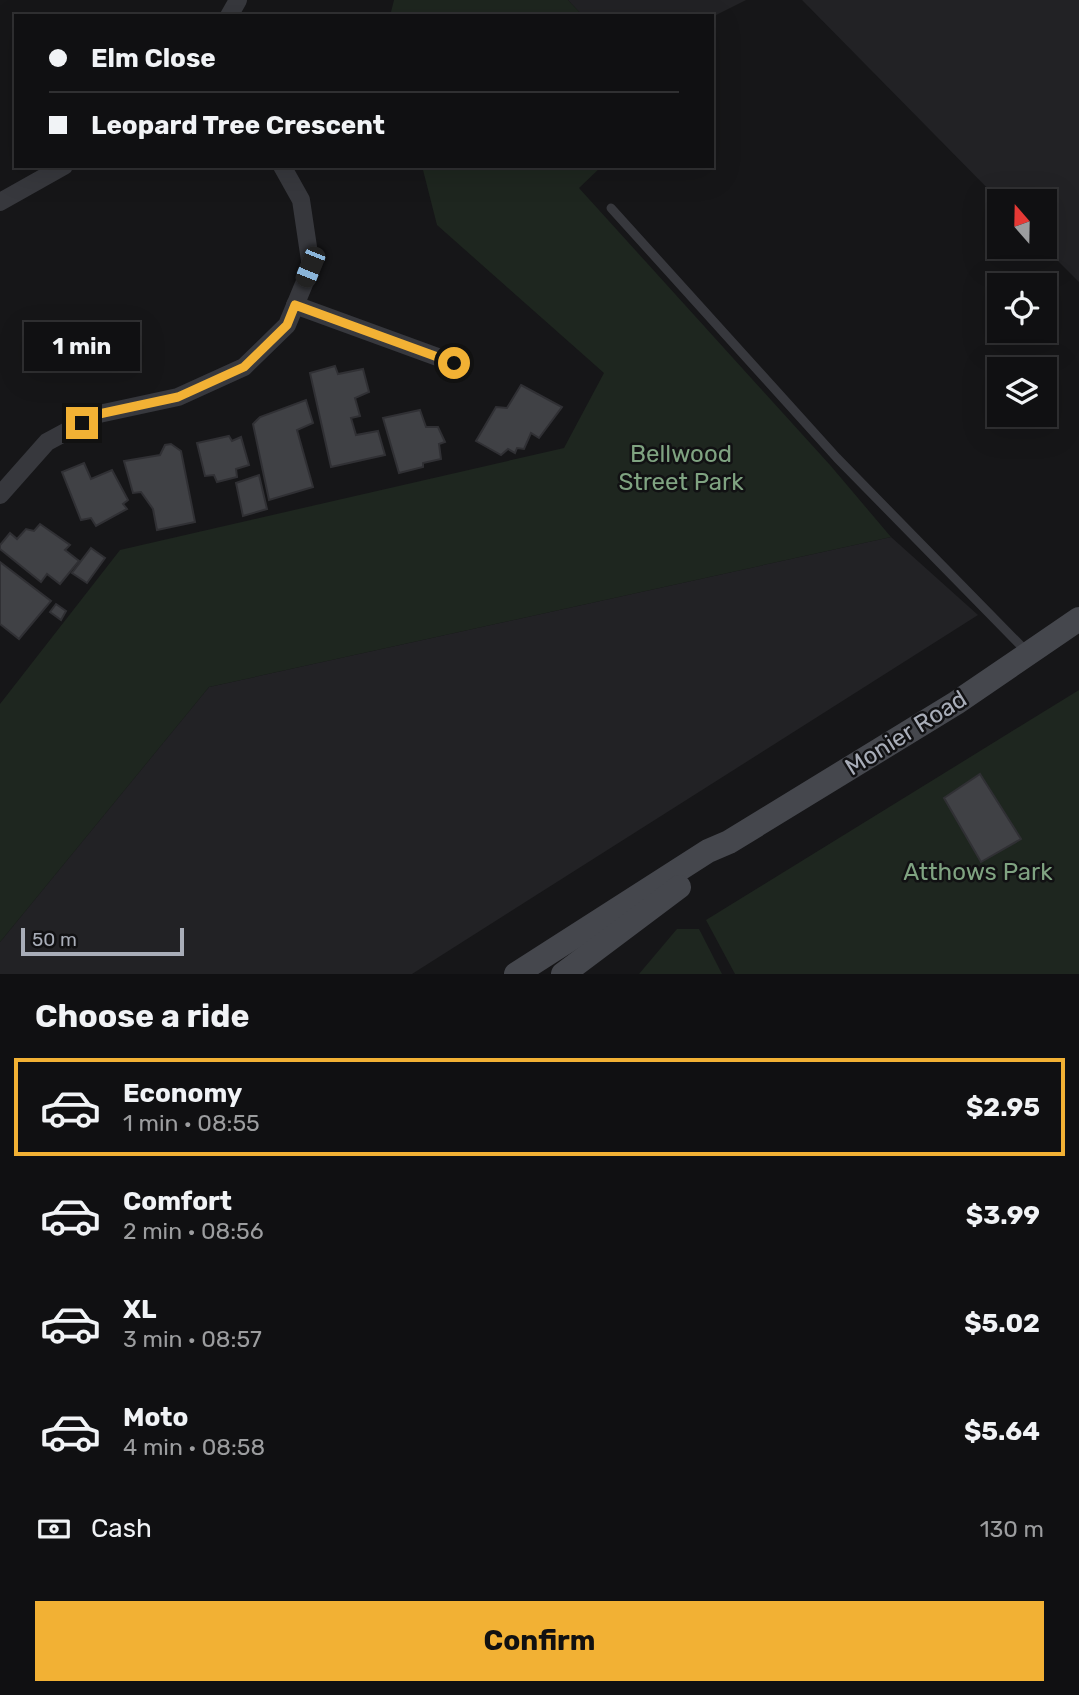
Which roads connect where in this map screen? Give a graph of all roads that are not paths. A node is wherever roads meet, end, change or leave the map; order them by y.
1 (60, 168) edge
2 (283, 168) edge
3 (0, 202) edge
4 (611, 208) dead end
5 (295, 305) junction
6 (454, 363) dead end
7 (0, 495) edge
8 (1079, 619) edge
9 (1029, 654) junction
10 (729, 842) junction
11 (516, 974) edge
12 (563, 974) edge

1 - 3 street
2 - 5 street
4 - 9 lane
5 - 6 street
5 - 7 street
8 - 9 main road, Monier Road
9 - 10 main road, Monier Road
10 - 11 main road, Monier Road
10 - 12 main road, Monier Road

